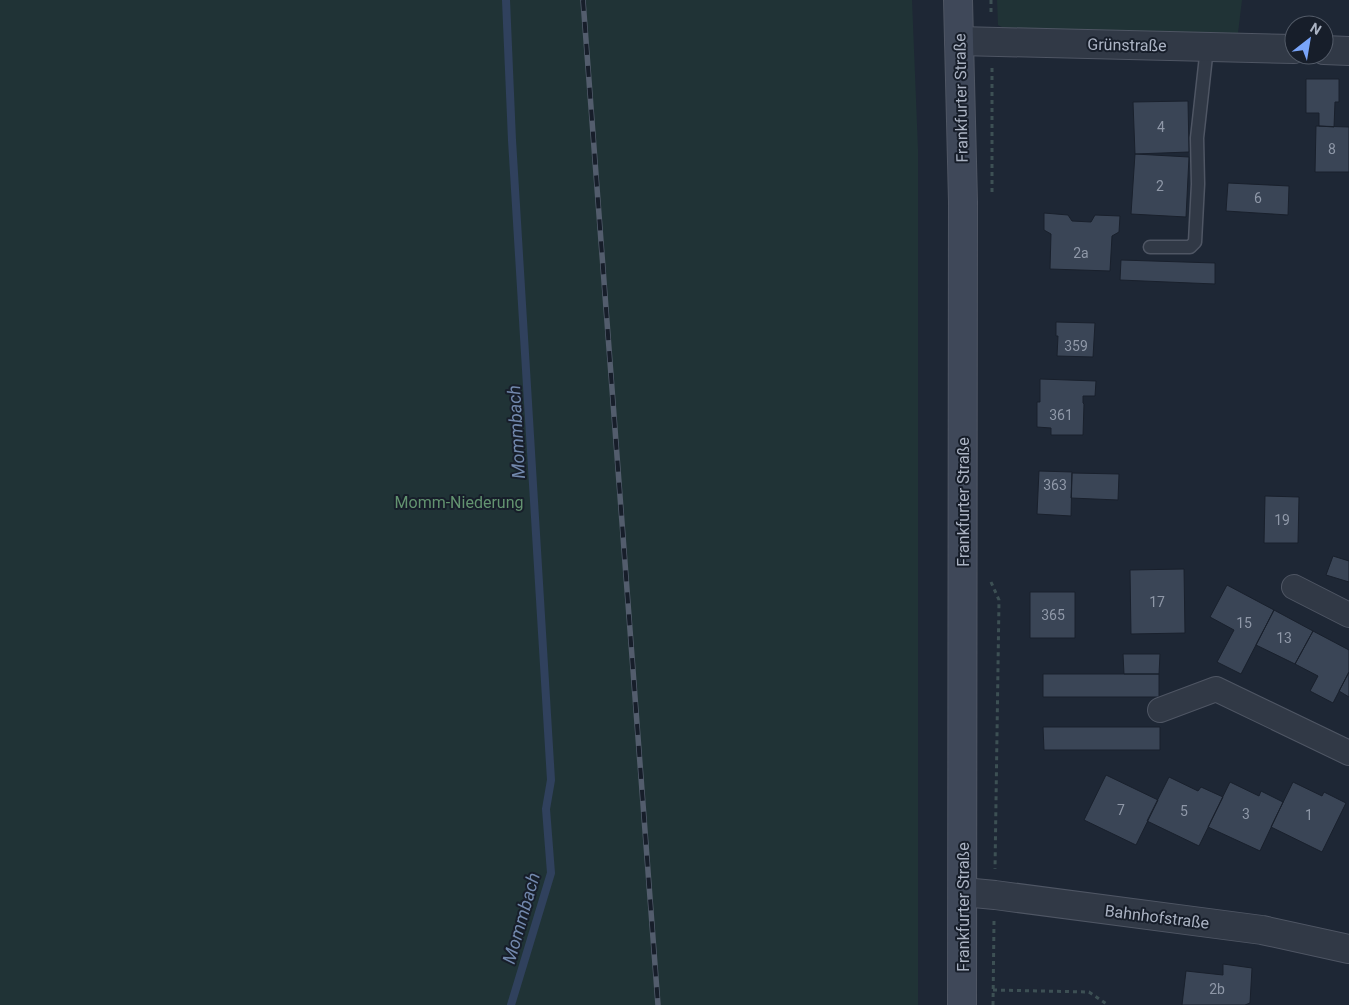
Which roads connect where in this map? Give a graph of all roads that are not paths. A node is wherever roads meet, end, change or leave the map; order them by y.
1 (958, 0) edge
2 (959, 41) junction
3 (1207, 47) junction
4 (1284, 49) edge
5 (1334, 50) edge
6 (1349, 51) edge
7 (1150, 247) dead end
8 (1294, 587) dead end
9 (1349, 616) edge
10 (1160, 710) dead end
11 (1349, 753) edge
12 (963, 892) junction
13 (1349, 949) edge
14 (962, 1005) edge

1 - 2 main road, Frankfurter Straße
2 - 3 street, Grünstraße
2 - 12 main road, Frankfurter Straße
3 - 4 street, Grünstraße
3 - 7 lane
5 - 6 street
8 - 9 street
10 - 11 street
12 - 13 street, Bahnhofstraße
12 - 14 main road, Frankfurter Straße

